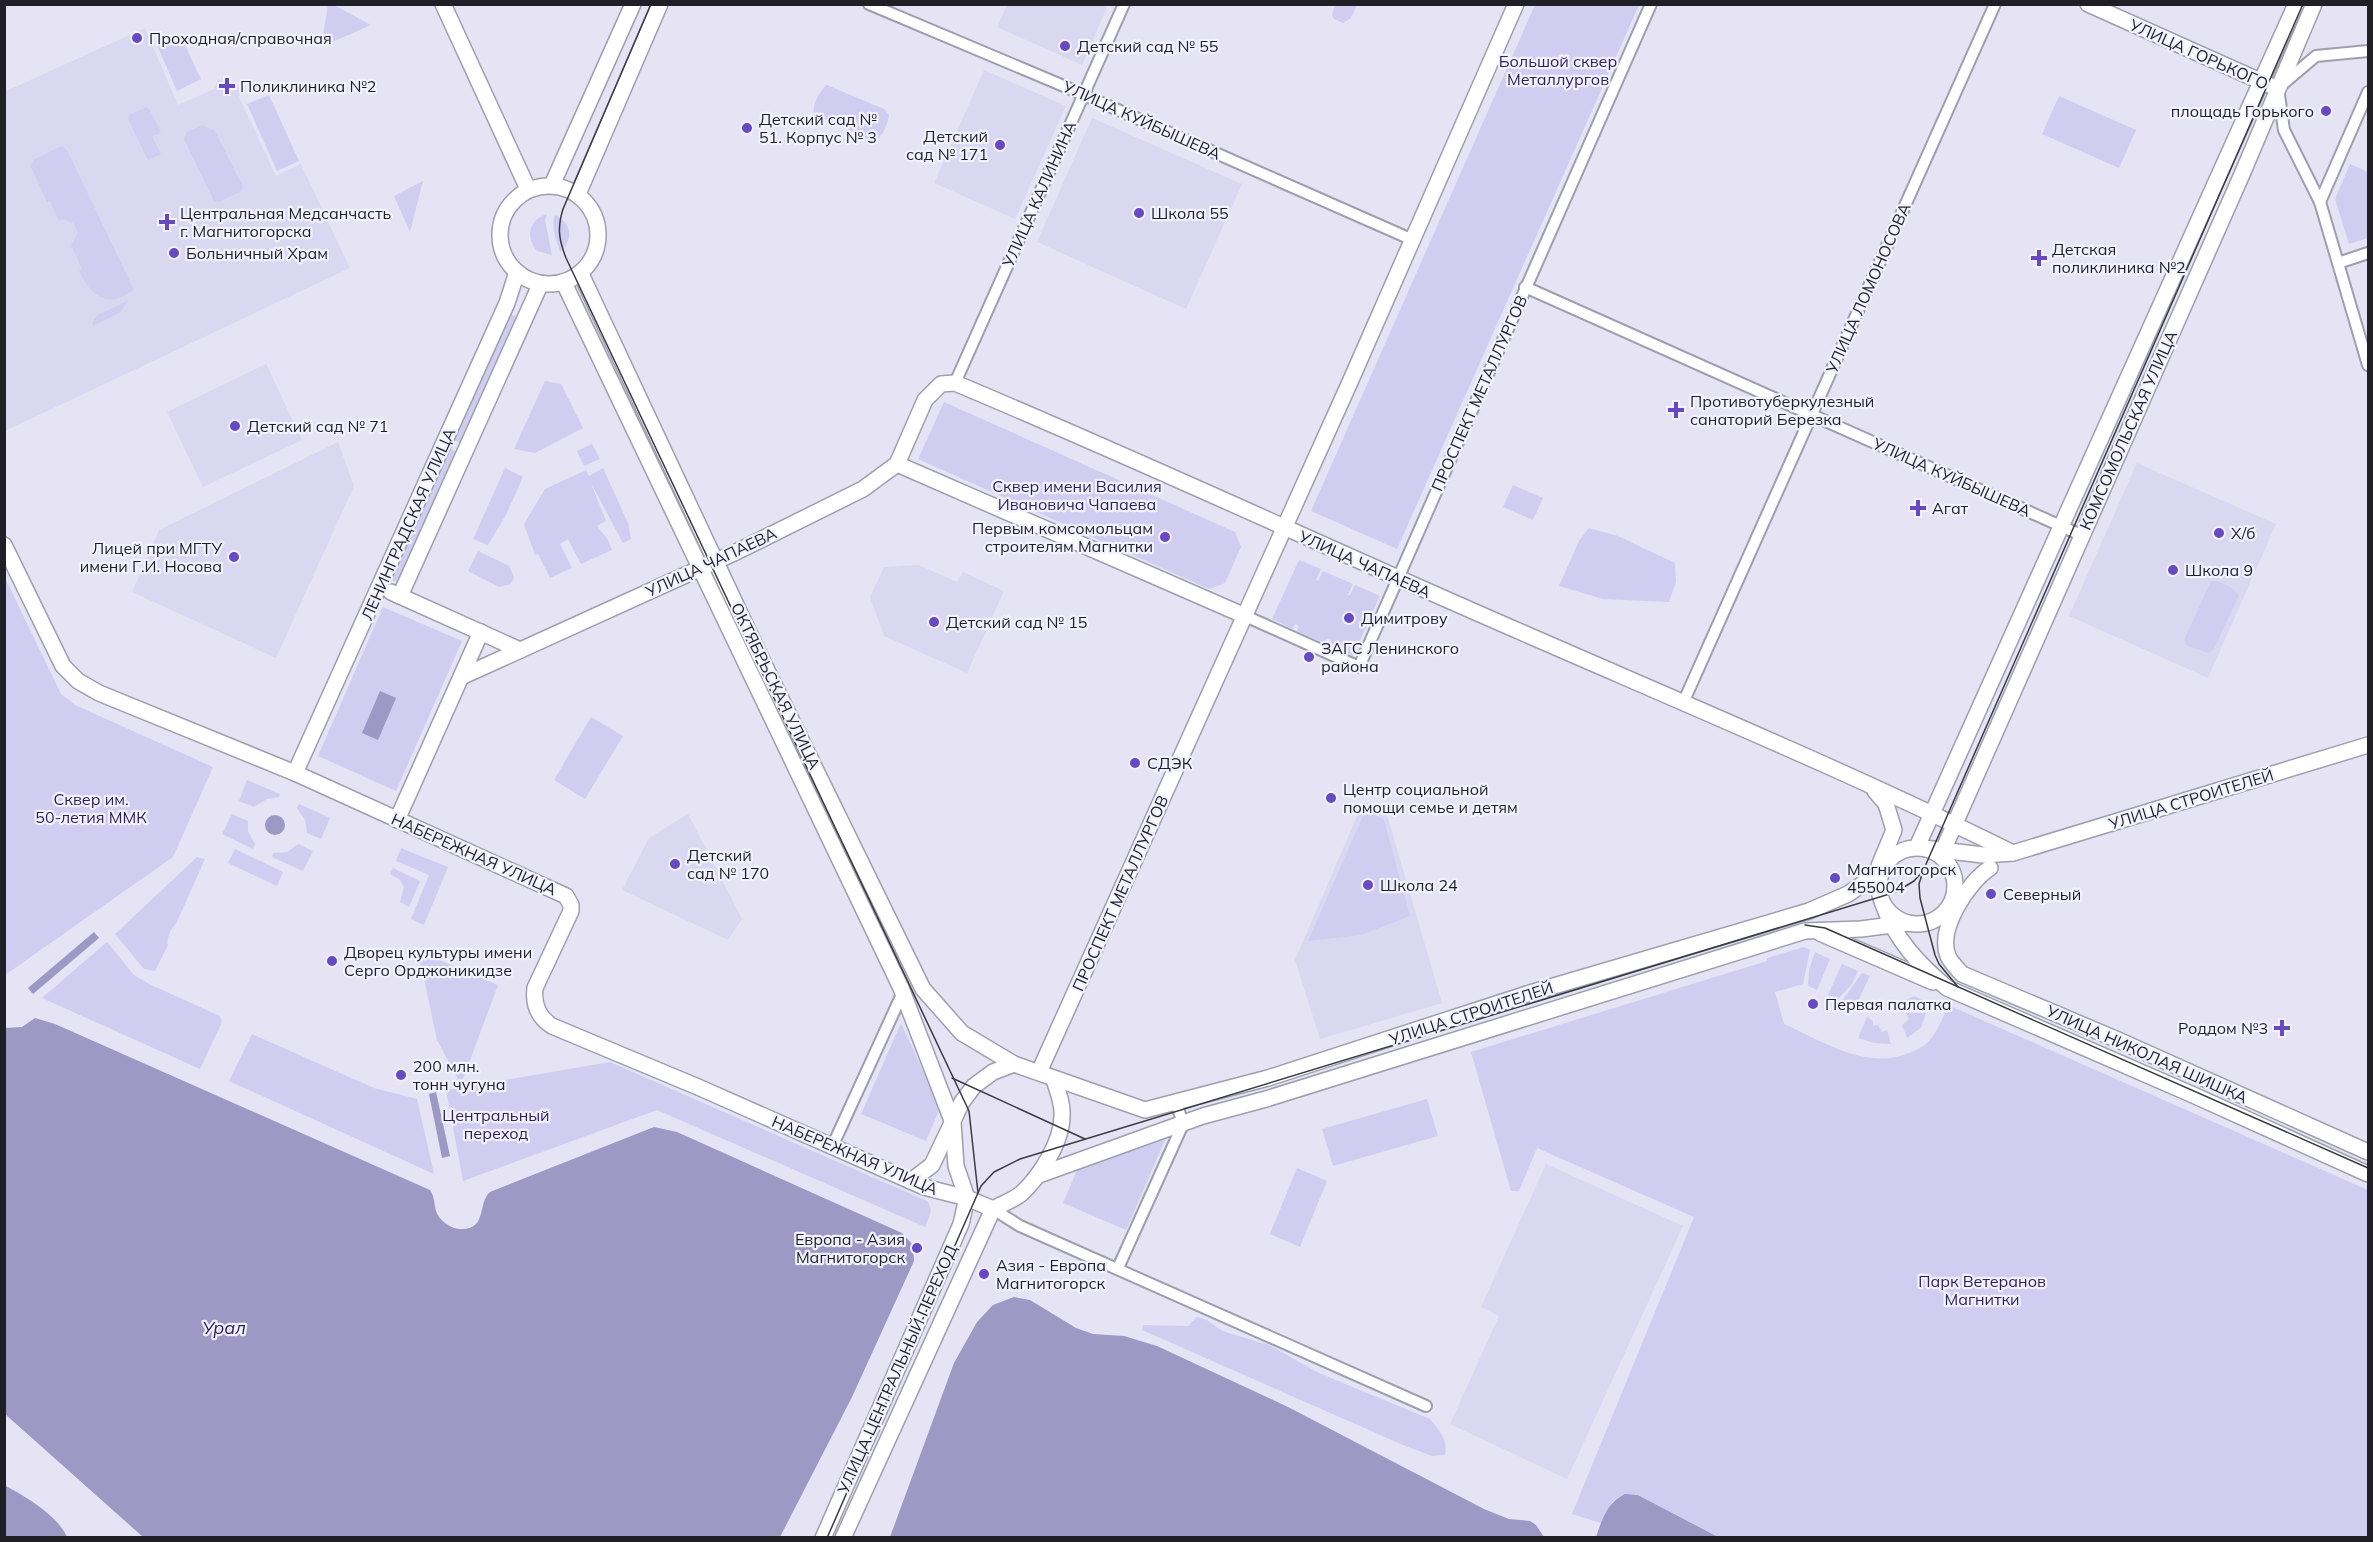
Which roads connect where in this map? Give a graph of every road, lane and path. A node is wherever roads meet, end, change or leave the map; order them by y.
1 (443, 4) edge
2 (633, 4) edge
3 (660, 4) edge
4 (869, 4) edge
5 (1125, 4) edge
6 (1516, 4) edge
7 (1651, 4) edge
8 (1995, 4) edge
9 (2088, 4) edge
10 (2296, 4) edge
11 (2314, 4) edge
12 (2368, 51) edge
13 (2261, 82) junction
14 (2278, 88) junction
15 (2368, 92) edge
16 (1083, 95) junction
17 (552, 185) junction
18 (528, 189) junction
19 (578, 194) junction
20 (2320, 202) junction
21 (1413, 240) junction
22 (2368, 253) edge
23 (2338, 263) junction
24 (517, 272) junction
25 (581, 274) junction
26 (564, 283) junction
27 (540, 285) junction
28 (1526, 287) junction
29 (2368, 365) edge
30 (955, 383) junction
31 (1812, 415) junction
32 (897, 464) junction
33 (2061, 526) junction
34 (1283, 528) junction
35 (2081, 535) junction
36 (4, 545) edge
37 (715, 561) junction
38 (701, 568) junction
39 (1398, 579) junction
40 (380, 587) junction
41 (400, 596) junction
42 (1243, 615) junction
43 (481, 632) junction
44 (520, 650) junction
45 (461, 677) junction
46 (1683, 704) junction
47 (2368, 744) edge
48 (295, 773) junction
49 (1873, 788) junction
50 (1932, 814) junction
51 (398, 820) junction
52 (1954, 824) junction
53 (1894, 830) junction
54 (1921, 848) junction
55 (1942, 853) junction
56 (2013, 853) junction
57 (1885, 866) junction
58 (1866, 883) junction
59 (1955, 902) junction
60 (1883, 903) junction
61 (1908, 923) junction
62 (1892, 926) junction
63 (1812, 930) junction
64 (1947, 988) junction
65 (903, 992) junction
66 (1014, 1064) junction
67 (1039, 1072) junction
68 (2199, 1076) junction
69 (1054, 1080) junction
70 (2191, 1094) junction
71 (1176, 1102) junction
72 (953, 1123) junction
73 (1183, 1124) junction
74 (2335, 1137) junction
75 (832, 1147) junction
76 (2368, 1152) edge
77 (2327, 1155) junction
78 (2368, 1174) edge
79 (1039, 1175) junction
80 (911, 1181) junction
81 (967, 1198) junction
82 (993, 1209) junction
83 (1118, 1269) junction
84 (1426, 1406) dead end
85 (823, 1538) edge
86 (843, 1538) edge

1 - 18 main road
2 - 17 main road
3 - 19 main road
4 - 16 street, УЛИЦА КУЙБЫШЕВА
5 - 16 street, УЛИЦА КАЛИНИНА
6 - 21 main road, ПРОСПЕКТ МЕТАЛЛУРГОВ
7 - 28 street, ПРОСПЕКТ МЕТАЛЛУРГОВ
8 - 31 street, УЛИЦА ЛОМОНОСОВА
9 - 13 main road, УЛИЦА ГОРЬКОГО
10 - 13 main road, КОМСОМОЛЬСКАЯ УЛИЦА
11 - 14 main road, КОМСОМОЛЬСКАЯ УЛИЦА
12 - 14 street
13 - 14 main road, УЛИЦА ГОРЬКОГО
13 - 33 main road, КОМСОМОЛЬСКАЯ УЛИЦА
14 - 20 street
14 - 35 main road, КОМСОМОЛЬСКАЯ УЛИЦА
15 - 20 street
16 - 21 street, УЛИЦА КУЙБЫШЕВА
16 - 30 street, УЛИЦА КАЛИНИНА
17 - 18 main road
17 - 19 main road
18 - 24 main road
19 - 25 main road
20 - 23 street
21 - 34 main road, ПРОСПЕКТ МЕТАЛЛУРГОВ
22 - 23 street
23 - 29 street
24 - 27 main road
24 - 40 main road, ЛЕНИНГРАДСКАЯ УЛИЦА
25 - 26 main road
25 - 37 main road, ОКТЯБРЬСКАЯ УЛИЦА
26 - 27 main road
26 - 38 main road, ОКТЯБРЬСКАЯ УЛИЦА
27 - 41 main road, ЛЕНИНГРАДСКАЯ УЛИЦА
28 - 31 street, УЛИЦА КУЙБЫШЕВА
28 - 39 street, ПРОСПЕКТ МЕТАЛЛУРГОВ
30 - 32 main road, УЛИЦА ЧАПАЕВА
30 - 34 main road, УЛИЦА ЧАПАЕВА
31 - 33 street, УЛИЦА КУЙБЫШЕВА
31 - 46 street, УЛИЦА ЛОМОНОСОВА
32 - 37 main road, УЛИЦА ЧАПАЕВА
32 - 42 main road
33 - 35 street, УЛИЦА КУЙБЫШЕВА
33 - 50 main road, КОМСОМОЛЬСКАЯ УЛИЦА
34 - 39 main road, УЛИЦА ЧАПАЕВА
34 - 42 main road, ПРОСПЕКТ МЕТАЛЛУРГОВ
35 - 52 main road, КОМСОМОЛЬСКАЯ УЛИЦА
36 - 48 main road, НАБЕРЕЖНАЯ УЛИЦА
37 - 38 main road, УЛИЦА ЧАПАЕВА
37 - 66 main road, ОКТЯБРЬСКАЯ УЛИЦА
38 - 44 main road, УЛИЦА ЧАПАЕВА
38 - 65 main road, ОКТЯБРЬСКАЯ УЛИЦА
39 - 42 street, ПРОСПЕКТ МЕТАЛЛУРГОВ
39 - 46 main road, УЛИЦА ЧАПАЕВА
40 - 41 main road
40 - 48 main road, ЛЕНИНГРАДСКАЯ УЛИЦА
41 - 43 main road
42 - 67 main road, ПРОСПЕКТ МЕТАЛЛУРГОВ
43 - 44 main road
43 - 45 main road
44 - 45 main road, УЛИЦА ЧАПАЕВА
45 - 51 main road
46 - 49 main road, УЛИЦА ЧАПАЕВА
47 - 56 main road, УЛИЦА СТРОИТЕЛЕЙ
48 - 51 main road, НАБЕРЕЖНАЯ УЛИЦА
49 - 50 main road, УЛИЦА ЧАПАЕВА
49 - 53 main road
50 - 52 main road, УЛИЦА ЧАПАЕВА
50 - 54 main road, КОМСОМОЛЬСКАЯ УЛИЦА
51 - 75 main road, НАБЕРЕЖНАЯ УЛИЦА
52 - 55 main road, КОМСОМОЛЬСКАЯ УЛИЦА
52 - 56 main road, УЛИЦА ЧАПАЕВА
53 - 57 main road
53 - 58 main road
54 - 55 main road
54 - 57 main road
55 - 56 main road, УЛИЦА СТРОИТЕЛЕЙ
55 - 59 main road
56 - 59 main road, УЛИЦА СТРОИТЕЛЕЙ
57 - 58 main road, УЛИЦА СТРОИТЕЛЕЙ
57 - 60 main road
58 - 71 main road, УЛИЦА СТРОИТЕЛЕЙ
59 - 61 main road
59 - 68 main road, УЛИЦА НИКОЛАЯ ШИШКА
60 - 61 main road
60 - 62 main road, УЛИЦА НИКОЛАЯ ШИШКА
61 - 62 main road, УЛИЦА СТРОИТЕЛЕЙ
62 - 63 main road, УЛИЦА СТРОИТЕЛЕЙ
62 - 64 main road, УЛИЦА НИКОЛАЯ ШИШКА
63 - 64 main road, УЛИЦА НИКОЛАЯ ШИШКА
63 - 73 main road, УЛИЦА СТРОИТЕЛЕЙ
64 - 70 main road, УЛИЦА НИКОЛАЯ ШИШКА
65 - 72 main road, ОКТЯБРЬСКАЯ УЛИЦА
65 - 75 street
66 - 67 main road
66 - 72 main road
67 - 69 main road
68 - 70 main road
68 - 74 main road, УЛИЦА НИКОЛАЯ ШИШКА
69 - 71 main road, УЛИЦА СТРОИТЕЛЕЙ
69 - 79 main road
70 - 77 main road, УЛИЦА НИКОЛАЯ ШИШКА
71 - 73 street
72 - 80 main road
72 - 81 main road
73 - 79 main road, УЛИЦА СТРОИТЕЛЕЙ
73 - 83 street
74 - 76 main road, УЛИЦА НИКОЛАЯ ШИШКА
74 - 77 main road
75 - 80 main road, НАБЕРЕЖНАЯ УЛИЦА
77 - 78 main road, УЛИЦА НИКОЛАЯ ШИШКА
79 - 82 main road
80 - 81 main road, НАБЕРЕЖНАЯ УЛИЦА
81 - 82 main road
81 - 85 main road, УЛИЦА ЦЕНТРАЛЬНЫЙ ПЕРЕХОД
82 - 83 street
82 - 86 main road, УЛИЦА ЦЕНТРАЛЬНЫЙ ПЕРЕХОД
83 - 84 street

